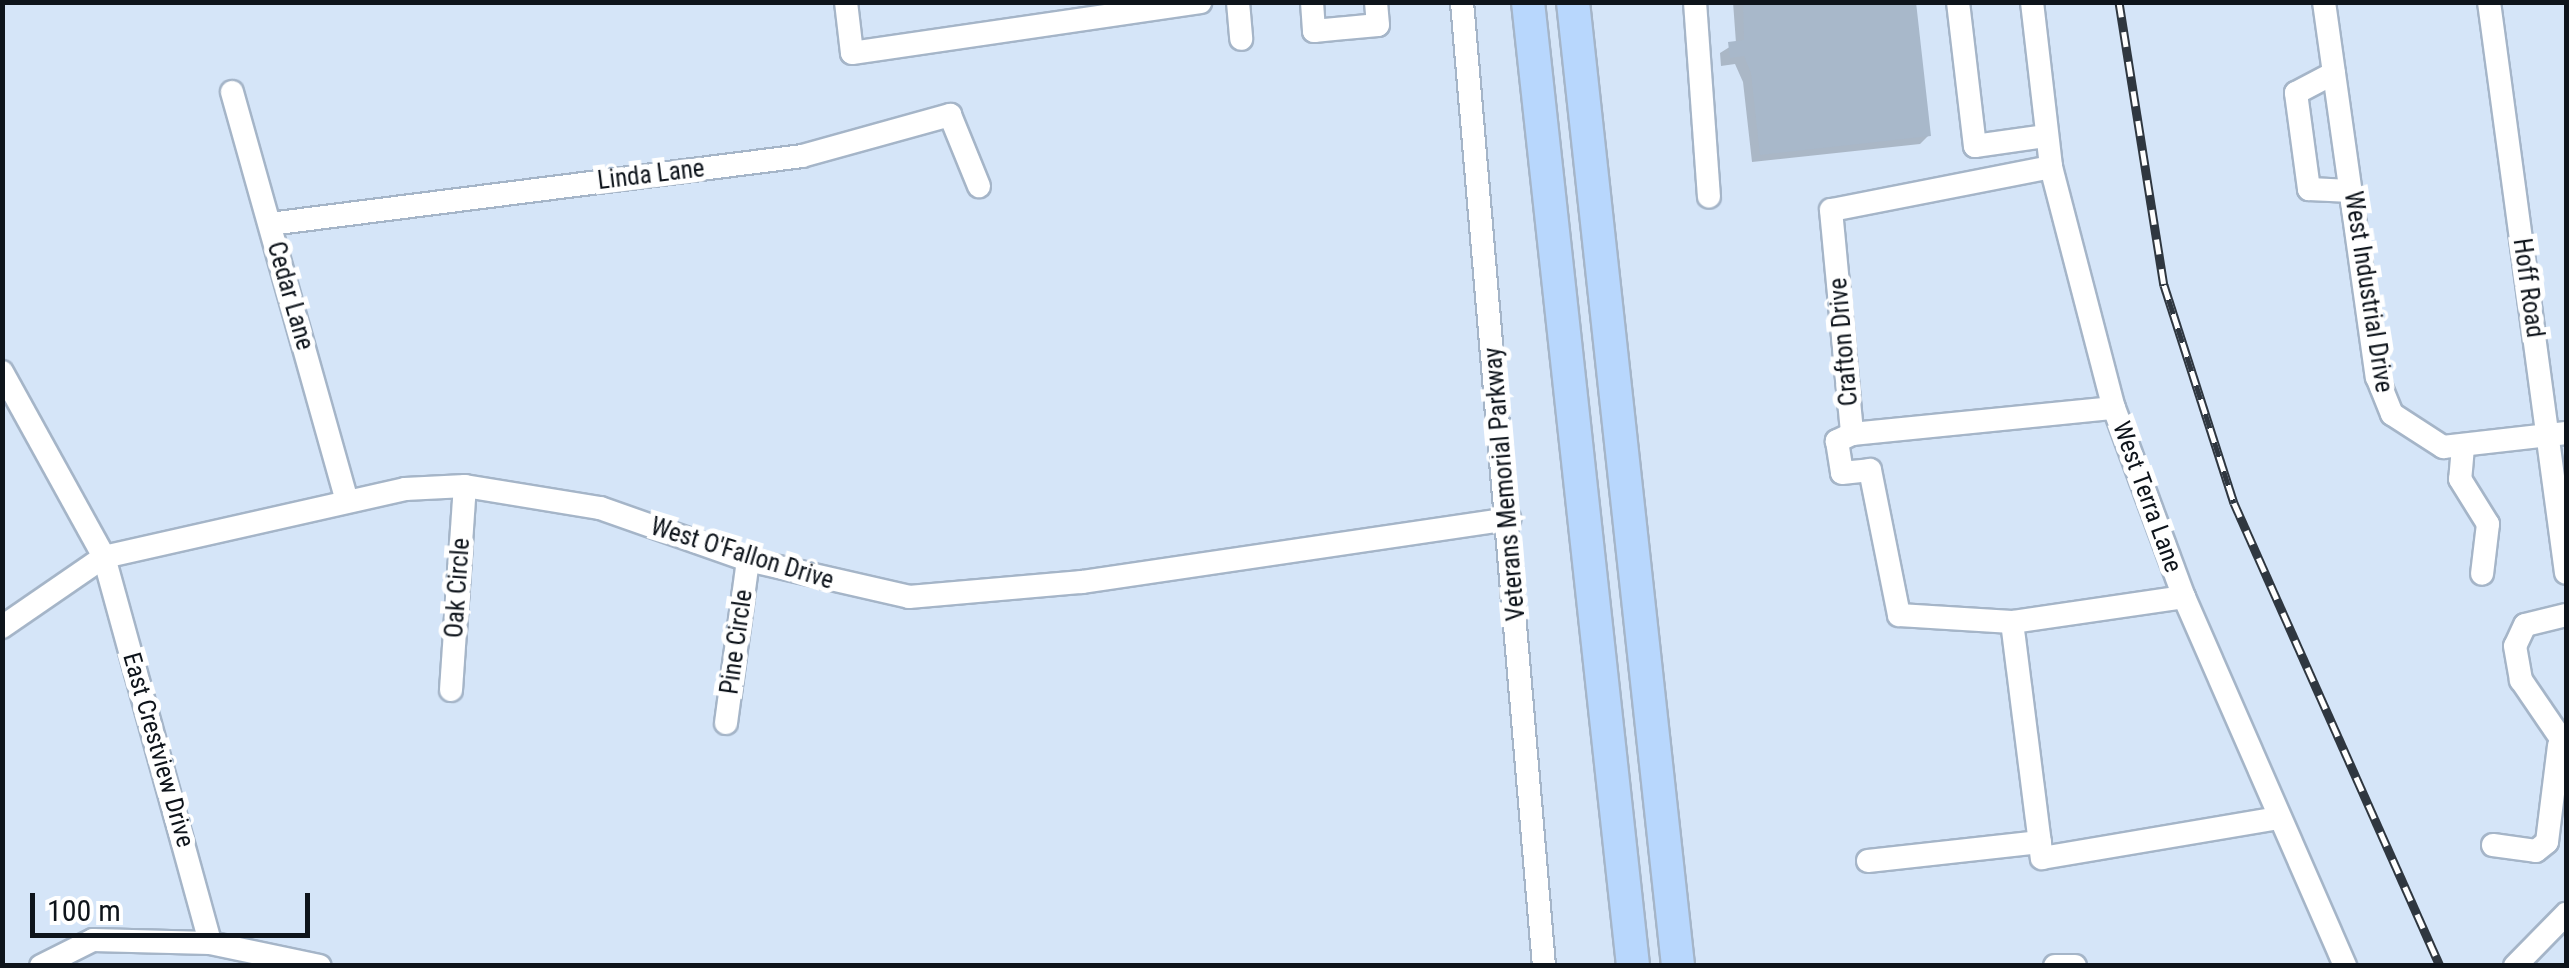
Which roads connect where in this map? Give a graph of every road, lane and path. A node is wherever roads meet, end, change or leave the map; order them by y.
1 (846, 2) edge
2 (1200, 2) edge
3 (1238, 2) edge
4 (1312, 2) edge
5 (1376, 2) edge
6 (1462, 2) edge
7 (1528, 2) edge
8 (1573, 2) edge
9 (1694, 2) edge
10 (1958, 2) edge
11 (2032, 2) edge
12 (2324, 2) edge
13 (2489, 2) edge
14 (1242, 40) dead end
15 (2334, 73) junction
16 (232, 92) dead end
17 (2046, 136) junction
18 (2051, 167) junction
19 (979, 186) dead end
20 (2350, 191) junction
21 (1709, 196) dead end
22 (270, 224) junction
23 (2, 372) edge
24 (2114, 408) junction
25 (1852, 434) junction
26 (2557, 434) edge
27 (2463, 448) junction
28 (465, 486) junction
29 (347, 500) junction
30 (1509, 519) junction
31 (104, 557) junction
32 (748, 560) junction
33 (2566, 573) edge
34 (2482, 574) dead end
35 (2184, 597) junction
36 (2566, 615) edge
37 (2012, 622) junction
38 (2, 627) edge
39 (451, 690) dead end
40 (726, 723) dead end
41 (2563, 746) edge
42 (2278, 818) junction
43 (2040, 842) junction
44 (2494, 846) dead end
45 (1868, 861) dead end
46 (2566, 914) edge
47 (210, 943) junction
48 (41, 966) edge
49 (320, 966) edge
50 (1544, 966) edge
51 (1632, 966) edge
52 (1678, 966) edge
53 (2055, 966) edge
54 (2075, 966) edge
55 (2345, 966) edge
56 (2515, 966) edge

1 - 2 street
3 - 14 street
4 - 5 street
6 - 30 street, Veterans Memorial Parkway
7 - 51 highway
8 - 52 highway
9 - 21 street
10 - 17 street
11 - 17 street, West Terra Lane
12 - 15 street, West Industrial Drive
13 - 26 street, Hoff Road
15 - 20 street, West Industrial Drive
15 - 20 street
16 - 22 street, Cedar Lane
17 - 18 street, West Terra Lane
18 - 24 street, West Terra Lane
18 - 25 street, Crafton Drive
19 - 22 street, Linda Lane
20 - 27 street, West Industrial Drive
22 - 29 street, Cedar Lane
23 - 31 street, East Crestview Drive
24 - 25 street, Crafton Drive
24 - 35 street, West Terra Lane
25 - 37 street
26 - 27 street, West Industrial Drive
26 - 33 street, Hoff Road
27 - 34 street
28 - 29 street, West O'Fallon Drive
28 - 32 street, West O'Fallon Drive
28 - 39 street, Oak Circle
29 - 31 street, West O'Fallon Drive
30 - 32 street, West O'Fallon Drive
30 - 50 street, Veterans Memorial Parkway
31 - 38 street, West O'Fallon Drive
31 - 47 street, East Crestview Drive
32 - 40 street, Pine Circle
35 - 37 street
35 - 42 street, West Terra Lane
36 - 41 street
37 - 43 street
41 - 44 street
42 - 43 street
42 - 55 street, West Terra Lane
43 - 45 street
46 - 56 street
47 - 48 street
47 - 49 street
53 - 54 street

